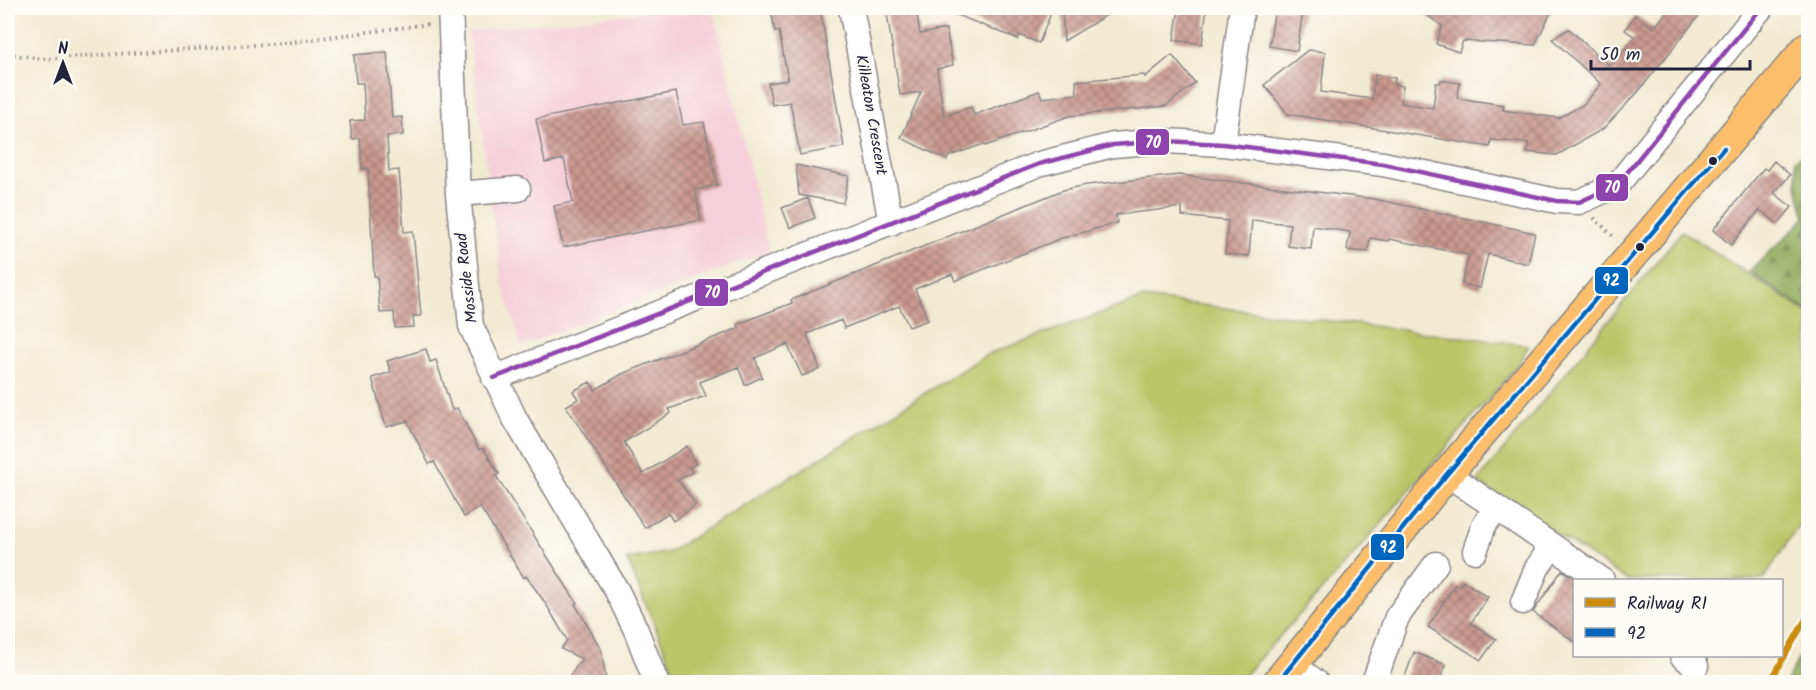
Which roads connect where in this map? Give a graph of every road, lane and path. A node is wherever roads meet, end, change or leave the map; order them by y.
1 (851, 8) edge
2 (1242, 8) edge
3 (1761, 8) edge
4 (453, 11) edge
5 (1809, 47) edge
6 (8, 54) edge
7 (1223, 144) junction
8 (518, 189) dead end
9 (458, 194) junction
10 (1579, 202) junction
11 (891, 223) junction
12 (1634, 256) junction
13 (494, 378) junction
14 (1447, 474) junction
15 (1497, 508) junction
16 (1552, 546) junction
17 (1475, 551) dead end
18 (1436, 564) dead end
19 (1601, 579) edge
20 (1523, 602) dead end
21 (1285, 674) edge
22 (656, 682) edge
23 (1316, 682) edge
24 (1374, 682) edge

1 - 11 street, Killeaton Crescent
2 - 7 street
3 - 10 street
4 - 6 path
4 - 9 street, Mosside Road
5 - 12 main road
7 - 10 street
7 - 11 street
8 - 9 street
9 - 13 street, Mosside Road
10 - 12 path
11 - 13 street
12 - 14 main road
13 - 22 street, Mosside Road
14 - 15 street
14 - 21 main road
15 - 16 street
15 - 17 street
16 - 19 street
16 - 20 street
18 - 24 street
21 - 23 street

